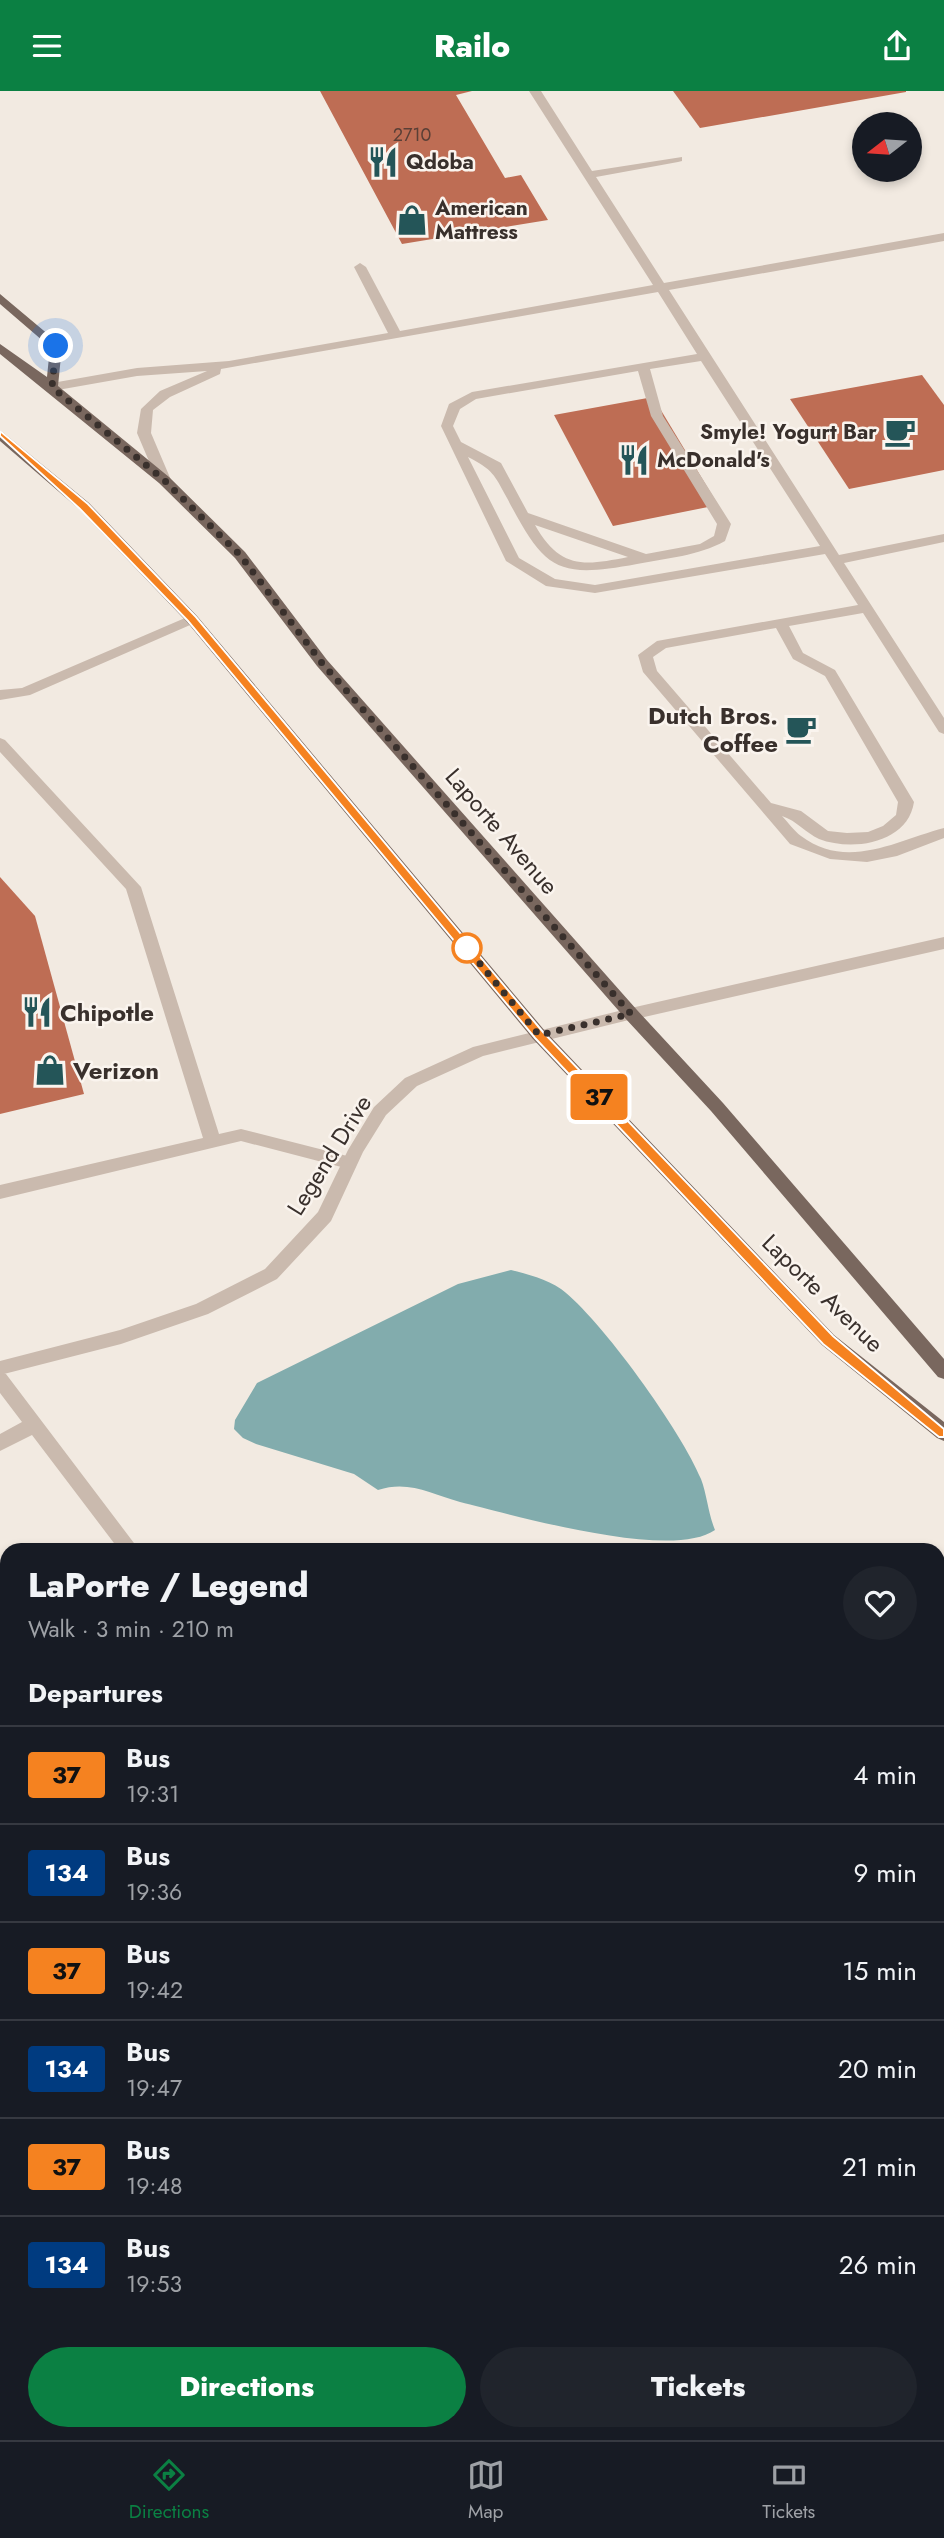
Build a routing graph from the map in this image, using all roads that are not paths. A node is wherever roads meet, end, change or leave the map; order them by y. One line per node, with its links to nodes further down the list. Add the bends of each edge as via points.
1 (535, 91): 3 (street)
2 (678, 159): 3 (street)
3 (590, 175): 6 (street)
4 (944, 237): 6 (street)
5 (360, 267): 8 (street)
6 (662, 286): 8 (street); 10 (street)
7 (0, 298): 13 (main road, via 56,346)
8 (395, 334): 11 (street)
9 (0, 348): 13 (main road, Laporte Avenue)
10 (706, 356): 12 (street); 19 (street)
11 (229, 365): 13 (street, via 136,372); 16 (street, via 164,394 148,409 144,433)
12 (642, 367): 15 (street, via 472,396 454,407 447,426); 20 (street, via 657,416 724,524 720,538 704,547)
13 (52, 387): 16 (main road, Laporte Avenue)
14 (0, 434): 22 (main road, Laporte Avenue, via 84,506)
15 (456, 444): 17 (street, via 496,466); 19 (street, via 513,561 551,583 595,589)
16 (164, 480): 30 (main road, Laporte Avenue, via 240,555 322,663)
17 (523, 516): 20 (street); 20 (street, via 537,544 554,561 597,567)
18 (944, 538): 19 (street)
19 (833, 555): 21 (street)
20 (645, 558)
21 (867, 608): 23 (street); 25 (street)
22 (192, 619): 24 (street, via 25,692); 31 (main road, Laporte Avenue)
23 (780, 623): 27 (street, via 662,644 645,655 650,672); 27 (street, via 797,656 830,673 906,802 904,816 892,828 853,839 827,836 798,816)
24 (0, 695)
25 (944, 729)
26 (0, 743): 32 (street, via 133,887)
27 (765, 806): 28 (street, via 795,840 834,855 875,856)
28 (944, 833)
29 (944, 943): 30 (street, Legend Drive)
30 (631, 1014): 31 (street, Legend Drive); 36 (main road, Laporte Avenue, via 717,1107)
31 (539, 1035): 33 (street, Legend Drive, via 479,1051 411,1082 380,1111); 39 (main road, Laporte Avenue, via 828,1340)
32 (213, 1142): 33 (street, via 242,1135); 34 (street)
33 (349, 1163): 35 (street, Legend Drive, via 325,1216 271,1274 202,1309 121,1337)
34 (0, 1192)
35 (0, 1368)
36 (944, 1372)
37 (0, 1380): 38 (street)
38 (35, 1424): 40 (street); 41 (street)
39 (944, 1433)
40 (0, 1443)
41 (125, 1543)

